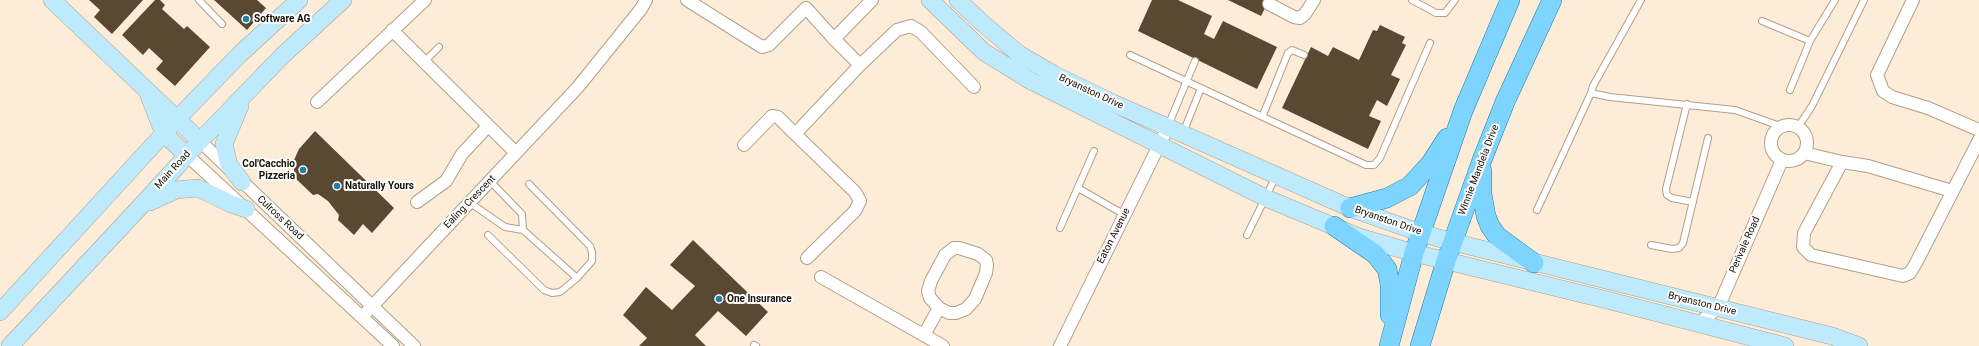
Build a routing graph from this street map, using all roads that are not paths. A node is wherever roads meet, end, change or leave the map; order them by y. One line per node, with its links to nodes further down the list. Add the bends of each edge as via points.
1 (52, 0): 37 (main road, Culross Road)
2 (199, 0): 23 (lane)
3 (299, 0): 45 (main road, via 240,54)
4 (343, 0): 39 (main road, Main Road)
5 (425, 0): 24 (street)
6 (646, 0): 59 (street, Ealing Crescent, via 578,86)
7 (687, 0): 20 (street, via 764,48)
8 (872, 0): 25 (street)
9 (930, 0): 57 (main road, Bryanston Drive, via 970,40 995,60)
10 (958, 0): 49 (main road, Bryanston Drive, via 1019,54 1055,75)
11 (1314, 0): 21 (street, via 1300,18)
12 (1412, 0): 13 (lane, via 1436,12 1445,13)
13 (1455, 0)
14 (1510, 0): 43 (main road)
15 (1552, 0): 62 (main road, Winnie Mandela Drive, via 1508,95)
16 (1640, 0): 40 (lane)
17 (1835, 0): 26 (lane)
18 (1864, 0): 48 (lane, via 1812,106)
19 (1913, 0): 50 (street, via 1877,75 1883,91 1892,97 1928,108)
20 (810, 4): 25 (street)
21 (1269, 4)
22 (1762, 21): 26 (lane)
23 (222, 24)
24 (392, 30): 32 (street); 41 (street)
25 (834, 39): 33 (street)
26 (1810, 41): 38 (lane)
27 (1430, 43): 44 (lane, via 1380,158 1374,165 1366,164)
28 (439, 48): 32 (lane)
29 (1130, 55): 34 (lane)
30 (1304, 55): 44 (lane, via 1292,50 1288,53)
31 (1195, 61): 34 (lane)
32 (424, 62): 46 (street)
33 (860, 65): 35 (street, via 897,30 911,26 921,32); 52 (street)
34 (1186, 81): 36 (lane); 49 (lane)
35 (974, 87)
36 (1200, 88): 44 (lane); 49 (lane)
37 (146, 90): 45 (main road, Culross Road); 51 (main road, Culross Road)
38 (1790, 90)
39 (246, 93): 55 (main road, Main Road); 67 (main road, via 224,144 229,165)
40 (1591, 93): 42 (lane); 78 (lane)
41 (317, 102)
42 (1687, 104): 47 (lane, via 1735,110); 74 (lane, via 1666,189 1667,195 1672,198)
43 (1464, 112): 76 (main road, via 1431,163 1410,186 1387,198); 83 (main road)
44 (1263, 115)
45 (177, 119): 51 (main road); 55 (main road, Culross Road)
46 (488, 126): 59 (street); 72 (street, via 462,154 446,181)
47 (1780, 126): 48 (street, via 1791,124); 63 (street, via 1772,135 1771,147)
48 (1798, 127): 60 (street, via 1806,135)
49 (1175, 130): 57 (street, Eaton Avenue); 65 (main road, Bryanston Drive)
50 (1979, 130)
51 (164, 134): 61 (main road, Culross Road); 97 (main road)
52 (795, 134): 56 (street, via 778,117 772,116); 89 (street, via 855,192 860,202 856,211)
53 (1708, 138): 74 (lane)
54 (1979, 140): 70 (street)
55 (200, 141): 61 (main road, Main Road); 67 (street, Culross Road)
56 (744, 145)
57 (1159, 146): 71 (main road, Bryanston Drive); 79 (street, Eaton Avenue)
58 (1094, 151): 69 (lane)
59 (516, 153): 66 (street, Ealing Crescent)
60 (1804, 153): 63 (street, via 1795,160); 64 (street)
61 (187, 155): 75 (main road, Main Road); 77 (street, Culross Road)
62 (1482, 160): 86 (main road, Winnie Mandela Drive); 91 (main road, via 1482,194 1490,226 1497,236)
63 (1782, 160): 96 (street, Perivale Road)
64 (1842, 162): 70 (street, via 1868,166); 70 (street, via 1804,233 1803,248 1811,255 1903,276 1910,273)
65 (1276, 176): 71 (lane); 76 (main road, Bryanston Drive)
66 (490, 181): 73 (street, Ealing Crescent); 82 (lane, via 522,214)
67 (242, 182): 94 (street, Culross Road)
68 (529, 184): 93 (lane, via 590,246 592,261)
69 (1078, 188): 79 (lane); 81 (lane)
70 (1952, 191)
71 (1266, 198): 80 (main road, Bryanston Drive); 85 (lane)
72 (417, 202)
73 (469, 202): 82 (lane, via 505,227); 94 (street, Ealing Crescent)
74 (1693, 202): 87 (lane, via 1683,242 1679,248)
75 (139, 208): 77 (main road, via 167,193 189,187 198,188); 101 (main road, Main Road)
76 (1350, 208): 83 (main road, Bryanston Drive)
77 (246, 209): 98 (street, Culross Road)
78 (1537, 210)
79 (1125, 214): 105 (street, Eaton Avenue)
80 (1334, 226): 88 (main road, Bryanston Drive, via 1359,237); 106 (main road, via 1375,254 1387,269 1391,309)
81 (1060, 228)
82 (523, 230): 93 (lane)
83 (1421, 233): 86 (main road, Bryanston Drive); 88 (main road)
84 (488, 235): 93 (lane, via 544,290 560,292)
85 (1247, 235)
86 (1453, 242): 90 (main road, Winnie Mandela Drive); 91 (main road, Bryanston Drive)
87 (1650, 245)
88 (1414, 253): 90 (main road, Bryanston Drive); 106 (main road)
89 (807, 258)
90 (1446, 261): 99 (main road, Bryanston Drive); 107 (main road, Winnie Mandela Drive)
91 (1534, 263): 96 (main road, Bryanston Drive)
92 (821, 277): 100 (street)
93 (577, 278)
94 (372, 306): 98 (street, Ealing Crescent); 103 (street, Culross Road)
95 (939, 308): 95 (street, via 930,298 928,291 945,255 954,248 959,248 978,254 986,260 986,273 971,305 956,313); 100 (street)
96 (1718, 308): 99 (street, Perivale Road); 109 (main road, Bryanston Drive, via 1832,336)
97 (0, 312)
98 (362, 317): 102 (street, Culross Road)
99 (1699, 323): 108 (main road, Bryanston Drive)
100 (924, 335): 104 (street)
101 (10, 346)
102 (393, 346)
103 (414, 346)
104 (943, 346)
105 (1060, 346)
106 (1389, 346)
107 (1420, 346)
108 (1785, 346)
109 (1860, 346)

